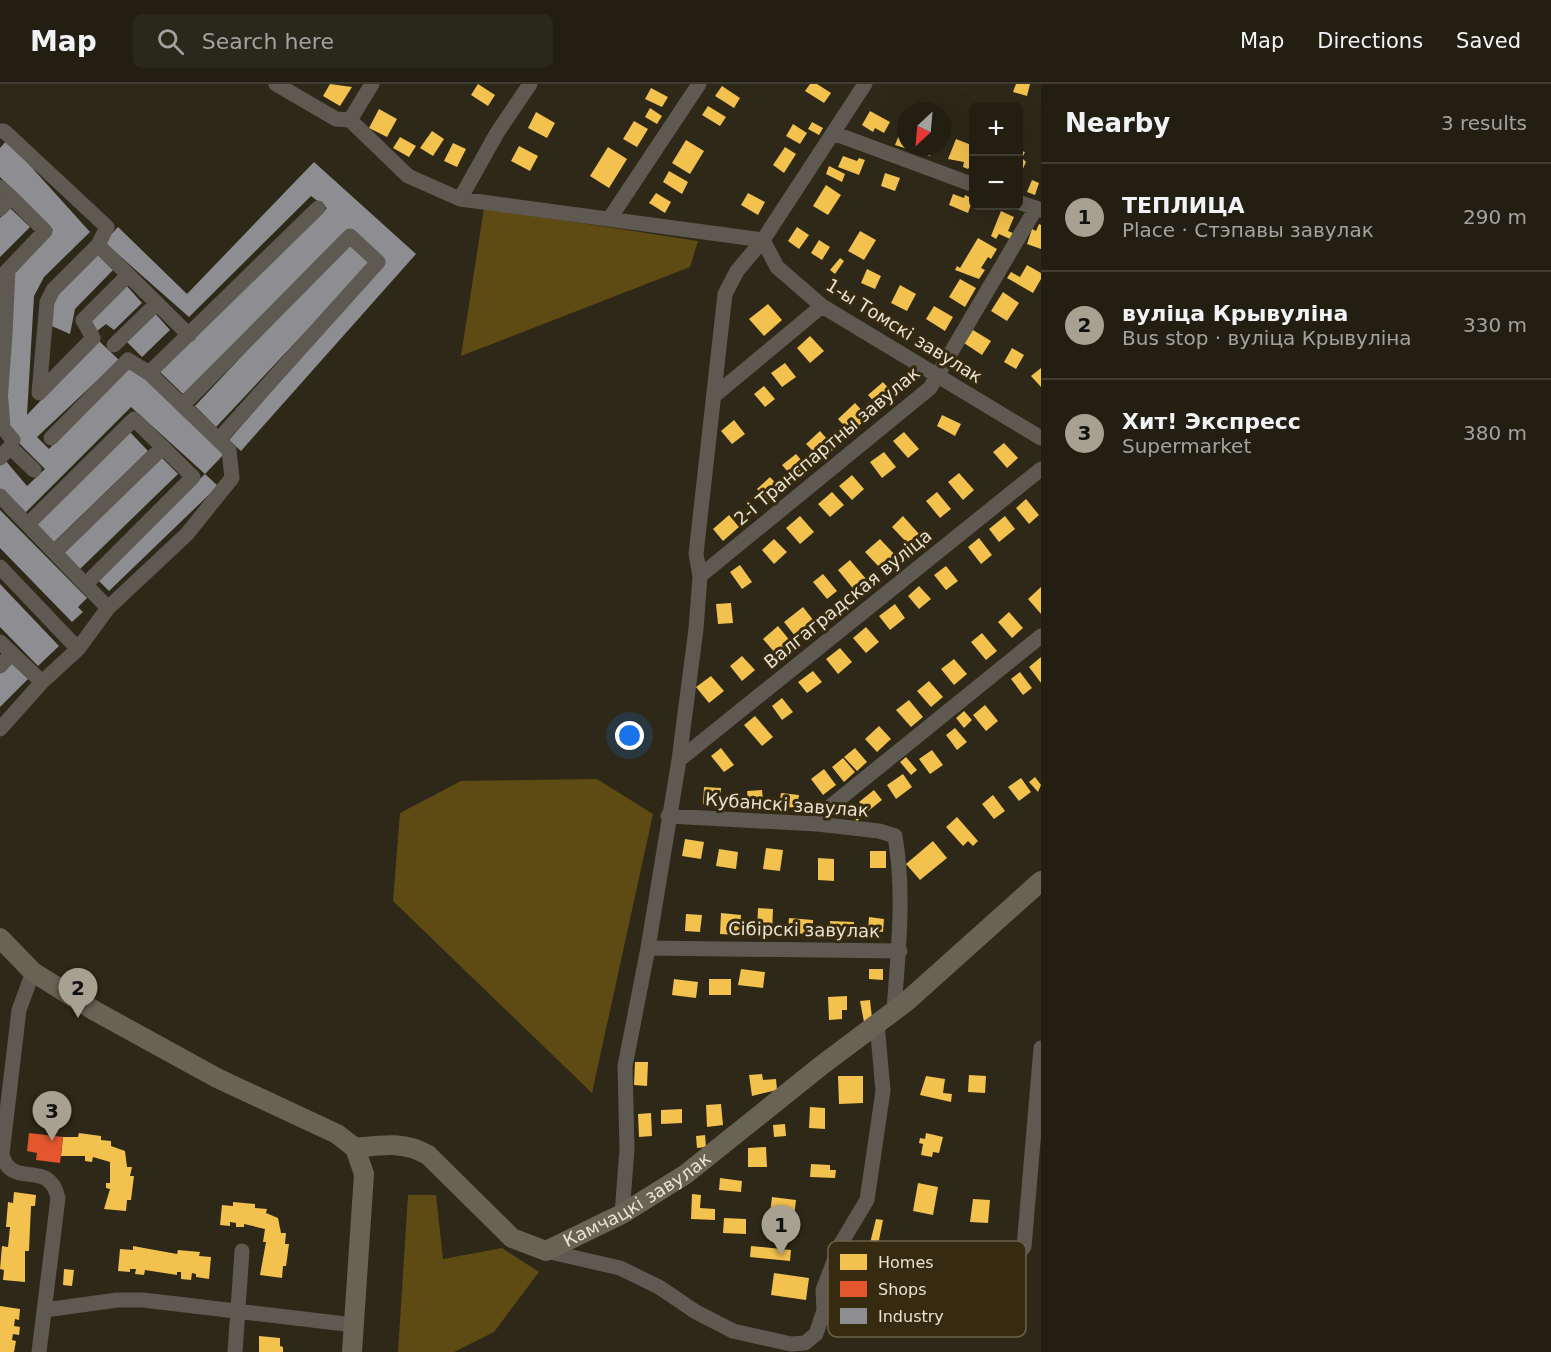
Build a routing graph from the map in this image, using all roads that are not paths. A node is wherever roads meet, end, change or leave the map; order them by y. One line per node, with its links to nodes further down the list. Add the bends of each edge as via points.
1 (276, 84): 6 (street, via 336,119)
2 (372, 84): 6 (street)
3 (530, 84): 11 (street)
4 (699, 84): 15 (street)
5 (865, 84): 8 (street)
6 (350, 120): 11 (street, via 408,176)
7 (0, 131): 17 (street, via 107,227)
8 (833, 133): 9 (street); 16 (street)
9 (969, 183)
10 (4, 198): 18 (street, via 45,231)
11 (460, 199): 15 (street)
12 (1023, 204): 14 (street)
13 (318, 208): 22 (street)
14 (1038, 209): 28 (street, 2-і Транспартны завулак)
15 (610, 218): 16 (street)
16 (763, 240): 21 (street, 1-ы Томскі завулак, via 777,267); 29 (street, via 737,271 725,294)
17 (98, 245): 19 (street); 24 (street, via 52,290 47,302 39,393)
18 (4, 274): 23 (street)
19 (128, 275): 20 (street); 24 (street, via 83,320)
20 (157, 303): 22 (street); 25 (street)
21 (822, 306): 28 (street, 1-ы Томскі завулак); 29 (street)
22 (189, 334): 27 (street)
23 (2, 337): 30 (street)
24 (93, 338): 25 (street, via 100,337)
25 (114, 345): 26 (street)
26 (128, 360): 27 (street); 32 (street)
27 (149, 373): 31 (street)
28 (939, 376): 33 (street, 1-ы Томскі завулак); 43 (street, 2-і Транспартны завулак, via 930,388)
29 (714, 396): 43 (street, via 696,554)
30 (0, 401): 36 (street, via 3,428 13,440)
31 (183, 405): 34 (street); 34 (street, via 350,236 378,262)
32 (51, 438)
33 (1041, 438)
34 (219, 439): 45 (street, via 229,450 232,478 187,534)
35 (163, 447): 40 (street, via 134,419); 41 (street); 44 (street, via 193,477)
36 (5, 453): 38 (street)
37 (1041, 469): 53 (street, Валгаградская вуліца)
38 (34, 470)
39 (0, 496): 40 (street)
40 (28, 524): 41 (street)
41 (55, 552): 44 (street)
42 (0, 567): 48 (street)
43 (700, 576): 53 (street)
44 (86, 584): 45 (street)
45 (108, 608): 48 (street)
46 (1041, 636): 55 (street, via 827,808)
47 (0, 642): 49 (street)
48 (78, 649): 51 (street)
49 (12, 653): 50 (street); 51 (street)
50 (0, 666)
51 (42, 682): 52 (street)
52 (0, 729)
53 (679, 760): 54 (street)
54 (668, 816): 55 (street, Кубанскі завулак); 58 (street)
55 (817, 824): 59 (street, Кубанскі завулак, via 896,836 900,861)
56 (1041, 881): 61 (main road, Камчацкі завулак)
57 (0, 938): 60 (main road)
58 (648, 948): 59 (street, Сібірскі завулак); 66 (street, via 625,1066 627,1149)
59 (900, 951): 61 (street, Сібірскі завулак)
60 (33, 972): 64 (street, via 19,1010); 65 (main road, via 155,1046 337,1134)
61 (900, 1006): 62 (main road, Камчацкі завулак)
62 (878, 1023): 66 (main road, Камчацкі завулак, via 686,1174); 67 (street, via 883,1091 867,1200)
63 (1041, 1048): 68 (street)
64 (2, 1142): 74 (street, via 4,1165 12,1172 46,1176 57,1192)
65 (355, 1148): 70 (main road, Камчацкі завулак, via 397,1144 415,1147 428,1155 512,1238); 76 (main road, via 364,1174)
66 (622, 1214): 70 (main road, Камчацкі завулак)
67 (842, 1241)
68 (1025, 1241)
69 (242, 1251): 73 (street)
70 (546, 1251): 75 (street, via 620,1268 733,1331 792,1344 805,1343 816,1334)
71 (828, 1277): 75 (street, via 823,1290)
72 (828, 1308): 75 (street)
73 (239, 1309): 74 (street, via 117,1300); 76 (street); 78 (street)
74 (45, 1310): 77 (street)
75 (824, 1310)
76 (354, 1325): 79 (main road)
77 (39, 1352)
78 (235, 1352)
79 (352, 1352)

